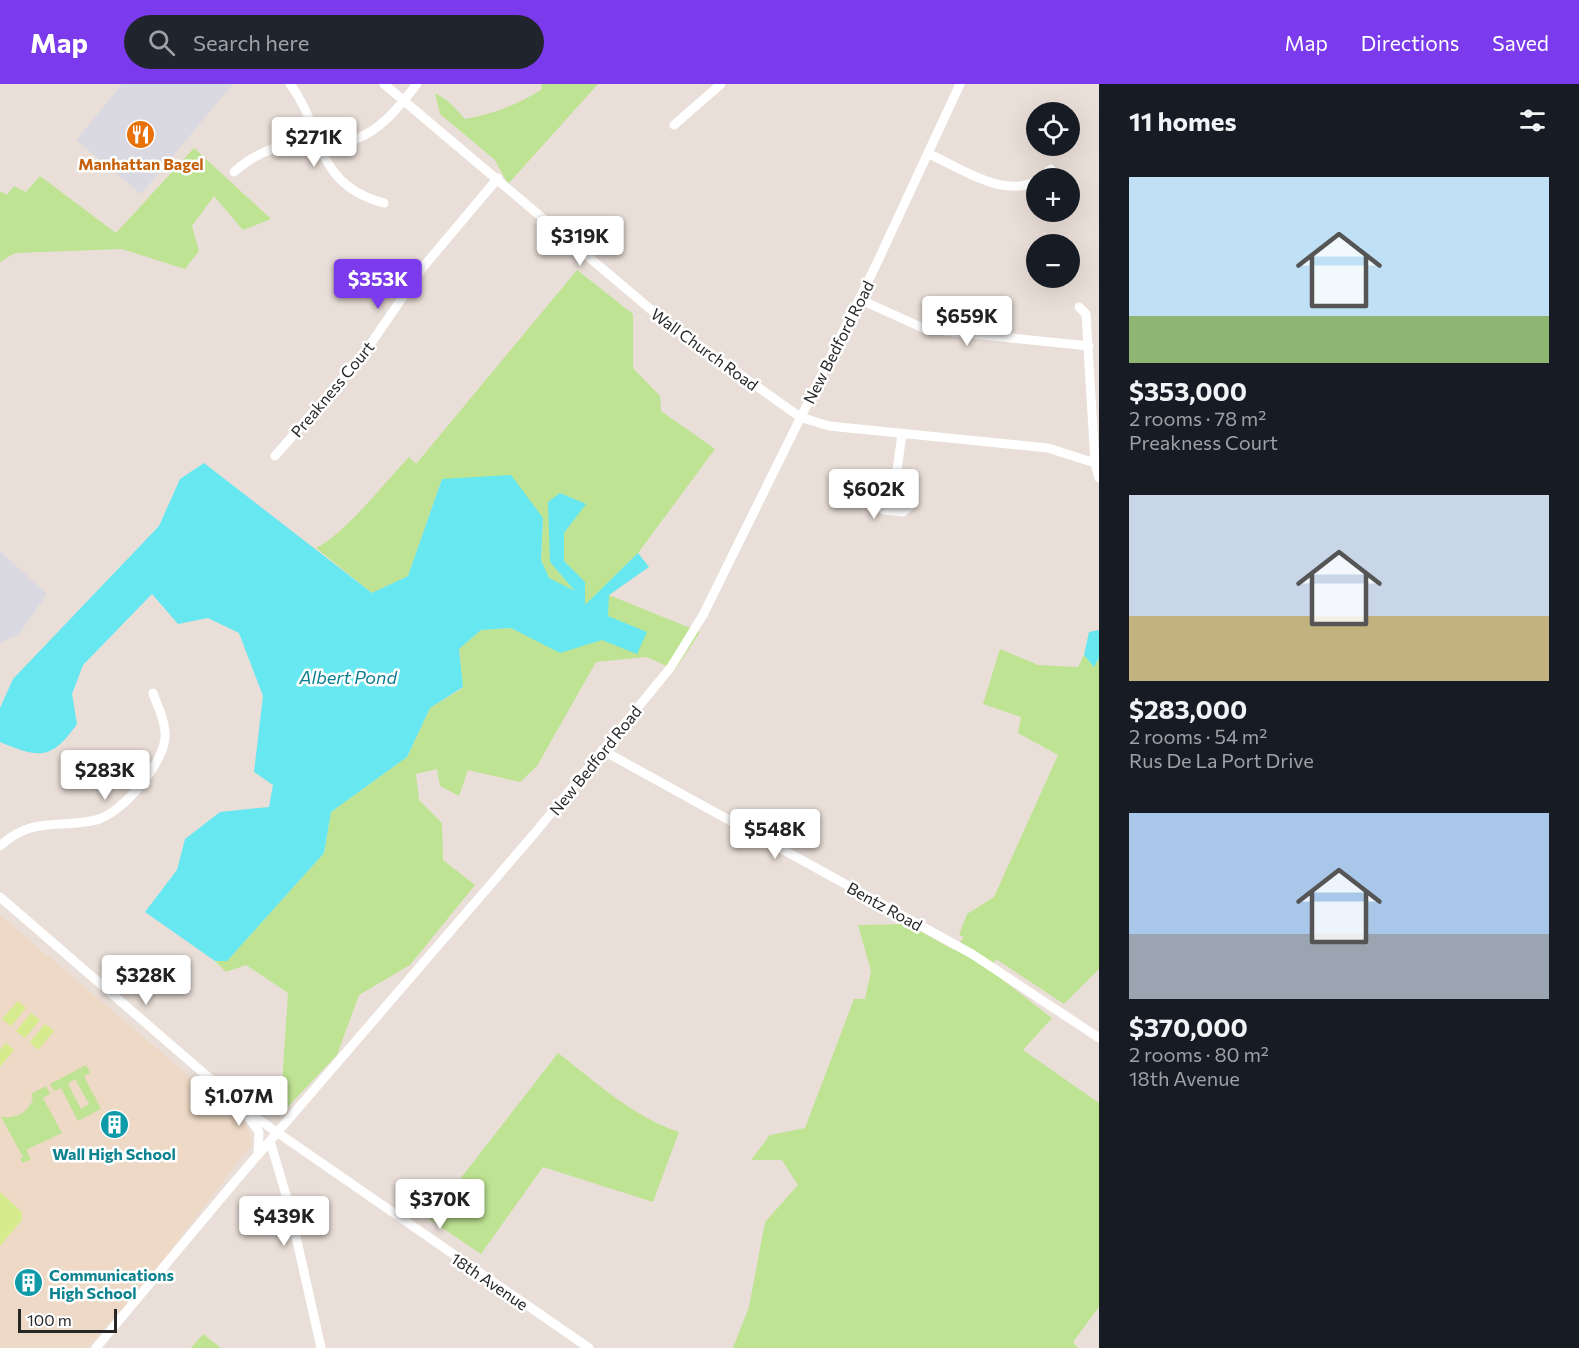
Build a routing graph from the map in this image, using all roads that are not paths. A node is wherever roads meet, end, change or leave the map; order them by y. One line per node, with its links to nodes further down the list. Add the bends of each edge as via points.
1 (290, 84): 8 (street, via 307,114)
2 (384, 84): 6 (street, Wall Church Road)
3 (417, 84): 6 (street)
4 (721, 84): 7 (street)
5 (960, 84): 9 (street, New Bedford Road)
6 (404, 101): 8 (street, via 366,134 344,142); 11 (street, Wall Church Road)
7 (674, 126)
8 (316, 143): 10 (street, via 272,148); 13 (street, via 338,177 364,196)
9 (929, 154): 12 (street, via 999,185); 14 (street, New Bedford Road)
10 (234, 172)
11 (498, 178): 17 (street, Wall Church Road, via 662,319); 19 (street, Preakness Court, via 424,266 363,355)
12 (1026, 184)
13 (384, 203)
14 (859, 299): 16 (street, via 925,329); 17 (street, New Bedford Road)
15 (1079, 307): 16 (street, via 1086,314)
16 (1089, 346): 20 (street)
17 (800, 417): 18 (street, Wall Church Road, via 820,425); 24 (street, New Bedford Road, via 691,637)
18 (902, 434): 20 (street, Wall Church Road, via 1048,448); 22 (street)
19 (275, 456)
20 (1095, 463): 21 (street)
21 (1099, 478)
22 (895, 485)
23 (153, 693): 25 (street, via 165,725 163,748 158,761 120,806 94,821 26,828)
24 (602, 750): 27 (street, Bentz Road, via 972,954); 29 (street, New Bedford Road)
25 (0, 846)
26 (0, 897): 28 (street, 18th Avenue)
27 (1099, 1037)
28 (229, 1097): 29 (street, 18th Avenue); 30 (street, via 256,1125 260,1138)
29 (274, 1138): 30 (street, New Bedford Road); 32 (street); 33 (street, 18th Avenue)
30 (258, 1155): 31 (street, New Bedford Road)
31 (96, 1348)
32 (321, 1348)
33 (589, 1348)

